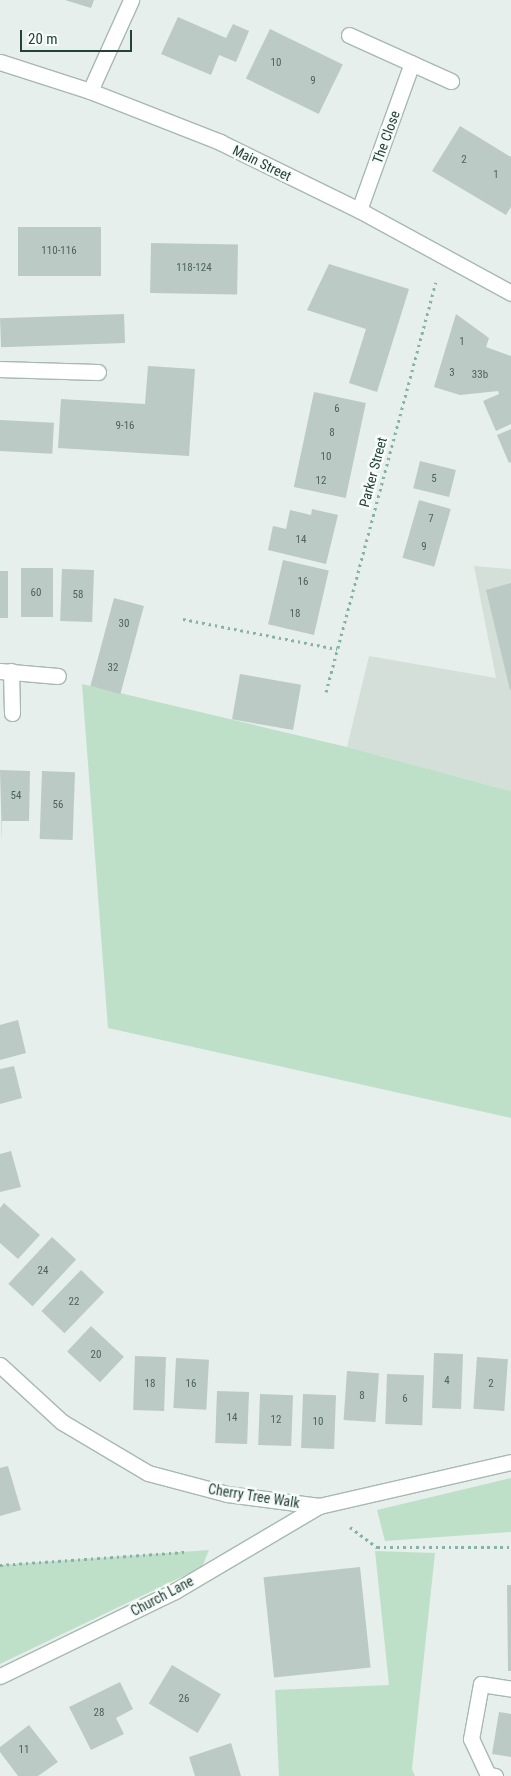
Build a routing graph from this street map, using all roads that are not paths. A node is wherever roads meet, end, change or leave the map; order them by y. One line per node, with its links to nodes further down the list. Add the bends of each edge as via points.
1 (131, 0): 6 (street)
2 (349, 35): 4 (street)
3 (0, 62): 6 (street, Main Street)
4 (412, 63): 5 (street); 7 (street, The Close)
5 (451, 81)
6 (90, 91): 7 (street, Main Street, via 220,142)
7 (359, 210): 8 (street, Main Street)
8 (511, 293)
9 (0, 369): 10 (street)
10 (98, 372)
11 (6, 671): 12 (street); 13 (street)
12 (58, 676)
13 (12, 713)
14 (0, 1365): 16 (street, Cherry Tree Walk, via 62,1422 148,1473 227,1494)
15 (511, 1462): 16 (street, Cherry Tree Walk)
16 (319, 1506): 17 (street, Church Lane, via 175,1591)
17 (0, 1676)
18 (511, 1689): 19 (street, via 481,1684 471,1738 488,1775)
19 (495, 1776)

